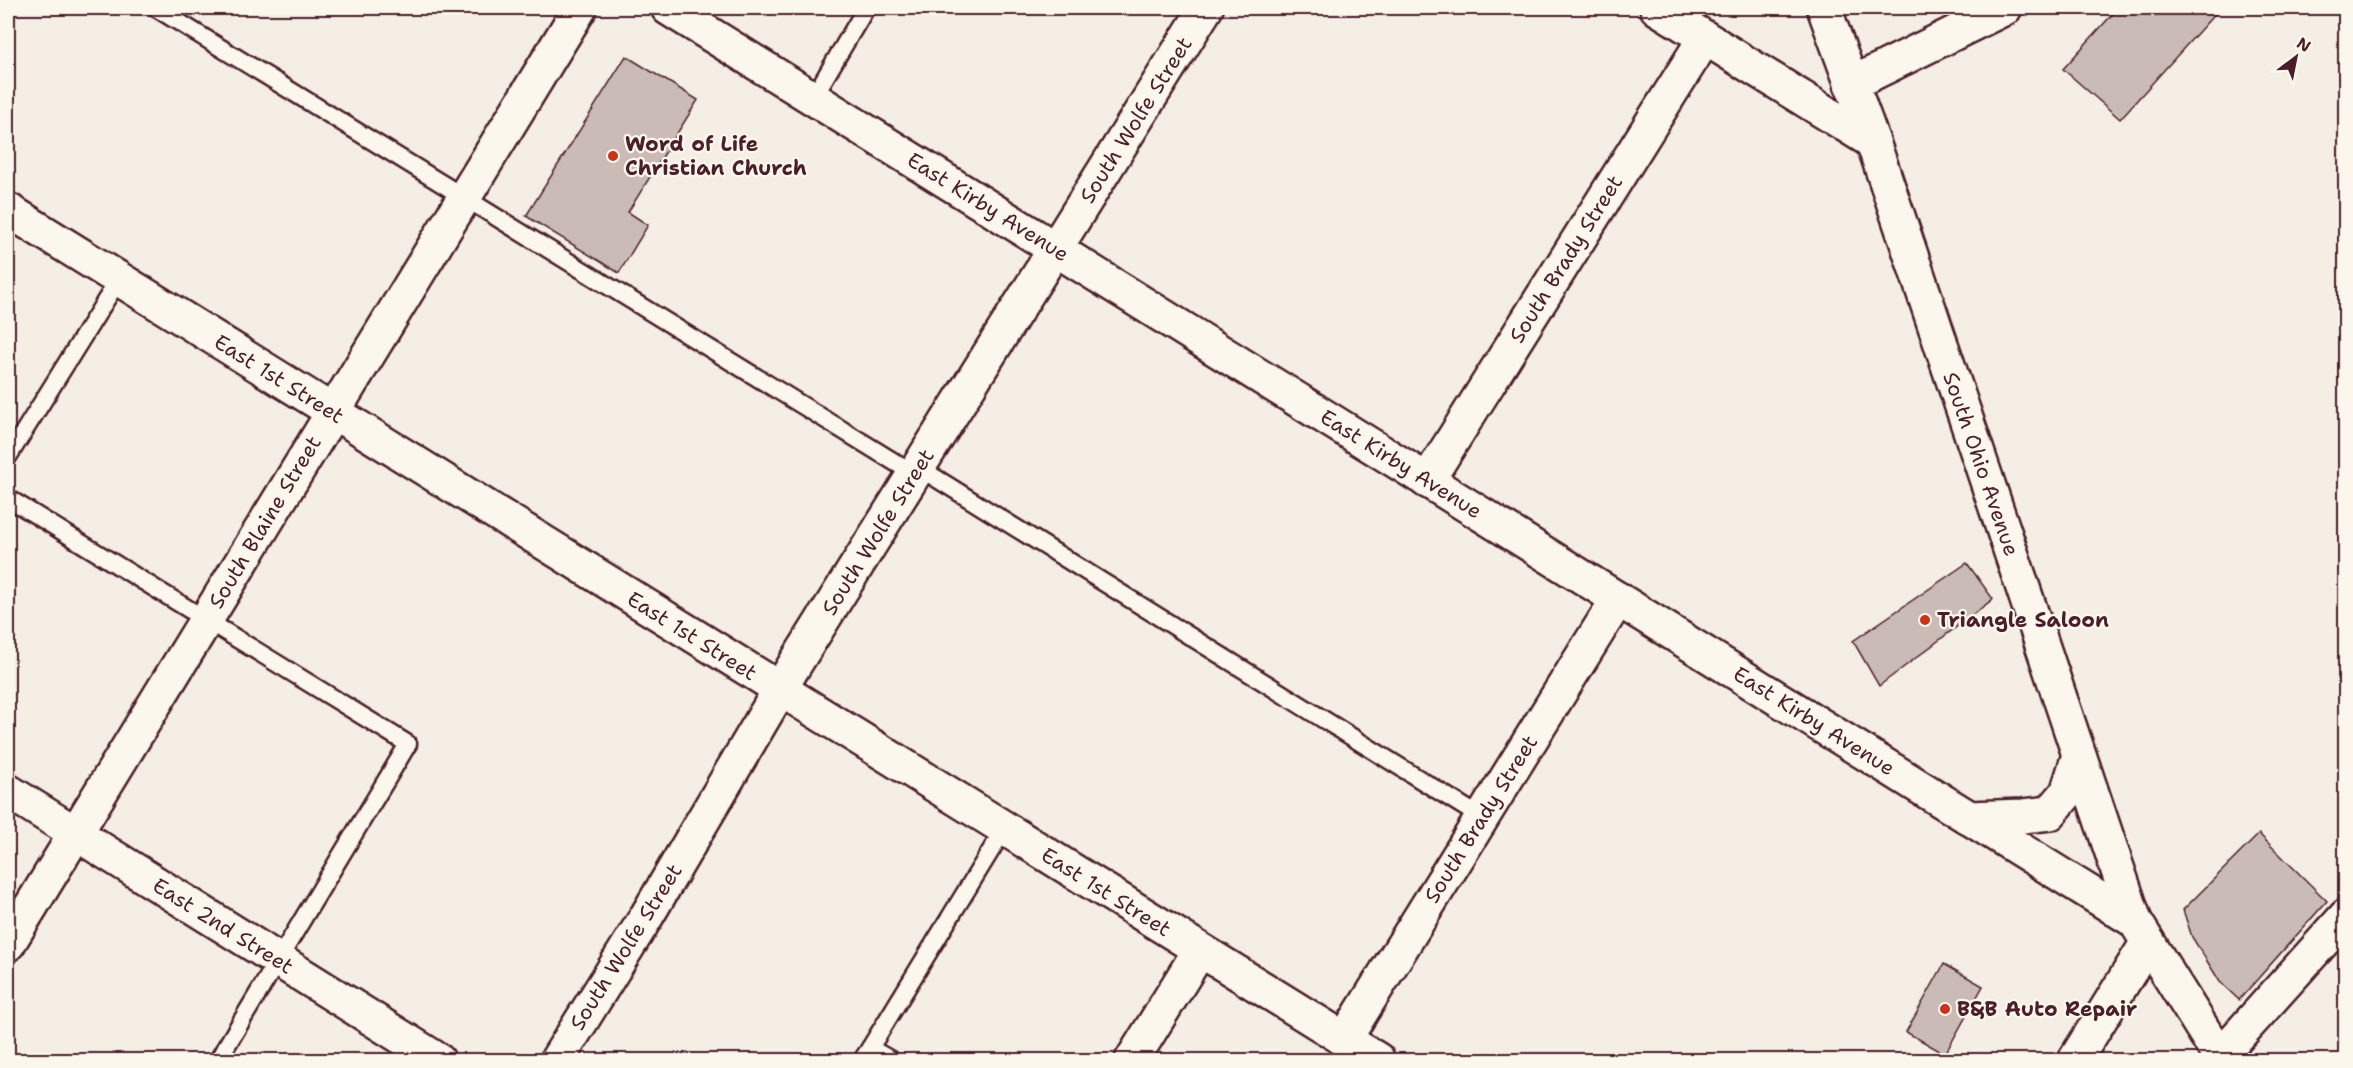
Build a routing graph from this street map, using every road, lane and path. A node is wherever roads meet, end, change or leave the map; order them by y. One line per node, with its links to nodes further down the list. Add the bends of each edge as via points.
1 (156, 8): 13 (lane)
2 (580, 8): 13 (street, South Blaine Street)
3 (668, 8): 11 (street, East Kirby Avenue)
4 (866, 8): 11 (lane)
5 (1206, 8): 15 (street, South Wolfe Street)
6 (1657, 8): 9 (street)
7 (1824, 8): 10 (street, South Ohio Avenue)
8 (2005, 8): 10 (street)
9 (1705, 38): 12 (street); 20 (street, South Brady Street)
10 (1851, 84): 12 (street, South Ohio Avenue)
11 (813, 98): 15 (street, East Kirby Avenue)
12 (1873, 142): 25 (street, South Ohio Avenue)
13 (464, 198): 17 (street, South Blaine Street); 19 (lane)
14 (8, 210): 16 (street, East 1st Street)
15 (1054, 248): 19 (street, South Wolfe Street); 20 (street, East Kirby Avenue)
16 (118, 279): 17 (street, East 1st Street); 18 (lane)
17 (332, 412): 23 (street, South Blaine Street); 24 (street, East 1st Street)
18 (8, 457)
19 (916, 471): 24 (street, South Wolfe Street); 27 (lane)
20 (1427, 481): 22 (street, East Kirby Avenue)
21 (8, 498): 23 (lane)
22 (1618, 599): 27 (street, South Brady Street); 28 (street, East Kirby Avenue)
23 (206, 619): 30 (street, South Blaine Street); 35 (lane, via 408,744)
24 (781, 691): 29 (street, East 1st Street); 41 (street, South Wolfe Street)
25 (2079, 755): 28 (street, via 2067,793 2050,813); 32 (street, South Ohio Avenue)
26 (8, 791): 30 (street, East 2nd Street)
27 (1482, 818): 36 (street, South Brady Street)
28 (1969, 818): 32 (street, East Kirby Avenue)
29 (1004, 829): 34 (street, East 1st Street); 37 (lane)
30 (76, 834): 33 (street, South Blaine Street); 35 (street, East 2nd Street)
31 (2346, 916): 38 (street)
32 (2141, 931): 38 (street); 45 (street)
33 (8, 945)
34 (1200, 951): 36 (street, East 1st Street); 43 (street)
35 (279, 961): 39 (lane); 40 (street, East 2nd Street)
36 (1344, 1040): 44 (street, East 1st Street)
37 (866, 1054): 42 (lane)
38 (2221, 1058)
39 (218, 1060)
40 (438, 1060)
41 (557, 1060)
42 (891, 1060)
43 (1132, 1060)
44 (1378, 1060)
45 (2074, 1060)

